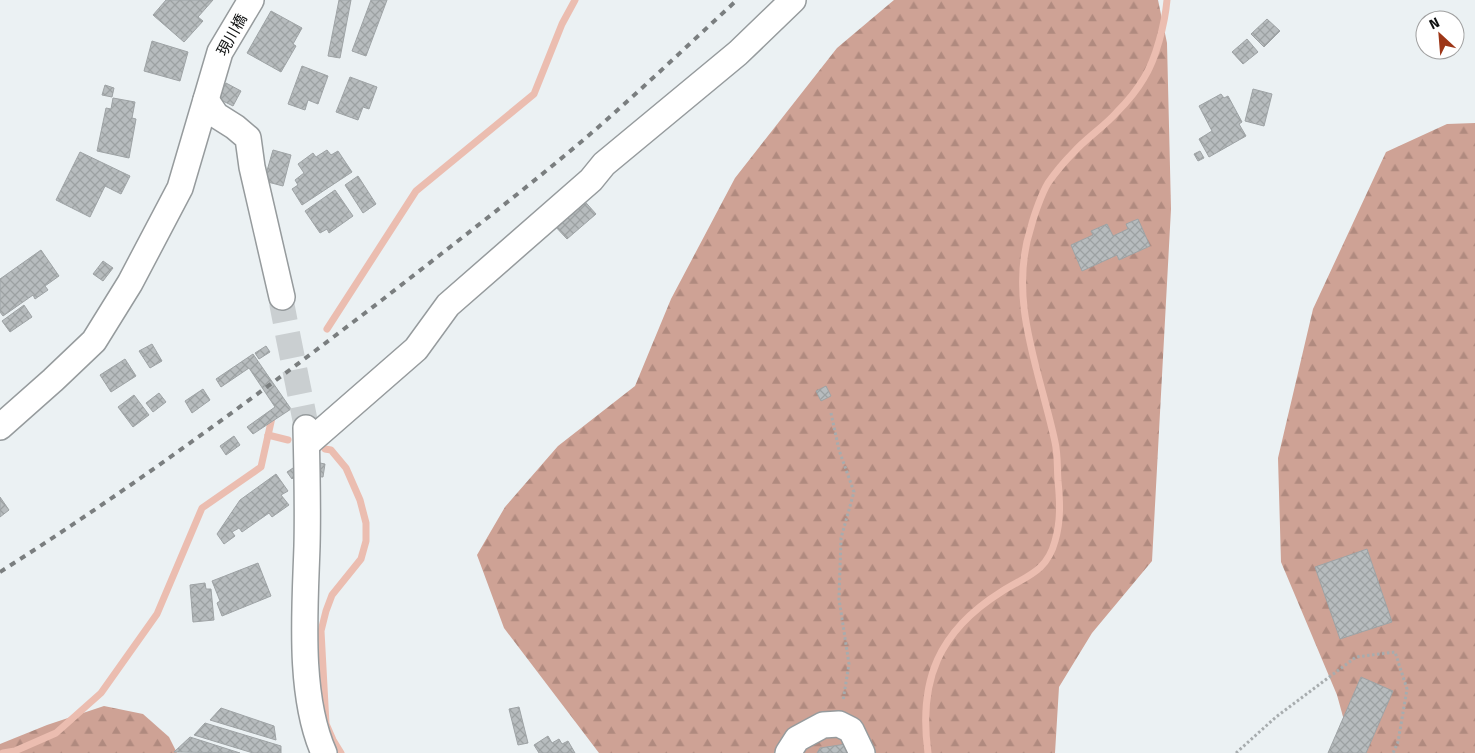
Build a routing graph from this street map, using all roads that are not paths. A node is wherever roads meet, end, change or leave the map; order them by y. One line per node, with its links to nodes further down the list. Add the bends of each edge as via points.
1 (251, 0): 3 (street, 現川橋, via 220,52)
2 (793, 0): 6 (street, via 738,53 604,164 591,180 448,305 416,349 306,435 306,667 318,740)
3 (206, 100): 4 (street, via 216,115 248,138); 5 (street, 現川橋, via 180,188 130,283 94,341)
4 (282, 297)
5 (0, 427)
6 (324, 753)
7 (788, 753): 8 (street, via 797,739 823,726 839,724 851,730)
8 (862, 753)

